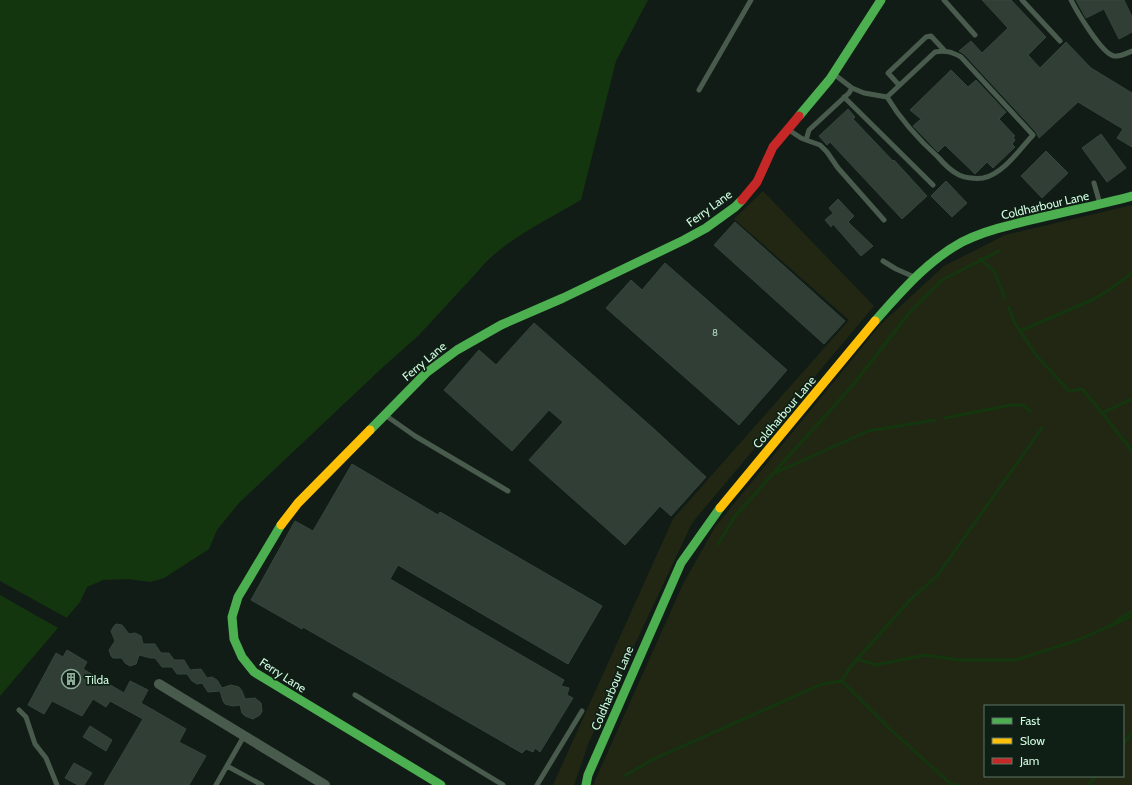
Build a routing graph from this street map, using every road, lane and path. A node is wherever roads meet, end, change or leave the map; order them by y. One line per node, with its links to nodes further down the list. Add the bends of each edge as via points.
1 (751, 0): 13 (lane)
2 (881, 0): 10 (street, Ferry Lane)
3 (944, 0): 6 (lane)
4 (1022, 0): 7 (lane)
5 (1071, 0): 9 (lane, via 1109,54 1118,56)
6 (975, 35)
7 (1060, 41)
8 (944, 50): 11 (lane, via 935,52); 11 (lane, via 932,36 926,37 888,73); 15 (lane, via 961,57 1033,134 1009,162 983,178 960,176 918,138)
9 (1132, 50)
10 (834, 74): 12 (lane); 16 (street, Ferry Lane)
11 (899, 85): 15 (lane)
12 (852, 88): 14 (lane); 15 (lane)
13 (699, 90)
14 (844, 97): 17 (lane, via 809,130); 19 (lane)
15 (887, 97)
16 (788, 129): 17 (lane); 25 (street, Ferry Lane, via 773,147 761,174 747,195 706,228 466,344 437,363)
17 (806, 140): 22 (lane, via 820,145 827,152)
18 (1094, 183): 21 (lane)
19 (932, 185)
20 (1132, 196): 21 (street, Coldharbour Lane)
21 (1100, 205): 24 (street, Coldharbour Lane, via 1042,216 984,232 941,256)
22 (884, 220)
23 (883, 261): 24 (lane)
24 (915, 277): 40 (street, Coldharbour Lane, via 871,326 720,508 681,563 588,775)
25 (385, 415): 26 (lane, via 414,436); 37 (street, Ferry Lane, via 282,521 238,597 232,617 234,639 242,657 254,672)
26 (508, 491)
27 (158, 684): 31 (street)
28 (356, 695): 38 (lane)
29 (18, 710): 33 (lane, via 26,718 35,744 46,758)
30 (582, 711): 39 (lane)
31 (244, 736): 32 (lane); 36 (street)
32 (227, 766): 34 (lane); 35 (lane)
33 (57, 785)
34 (216, 785)
35 (262, 785)
36 (325, 785)
37 (441, 785)
38 (503, 785)
39 (537, 785)
40 (586, 785)

